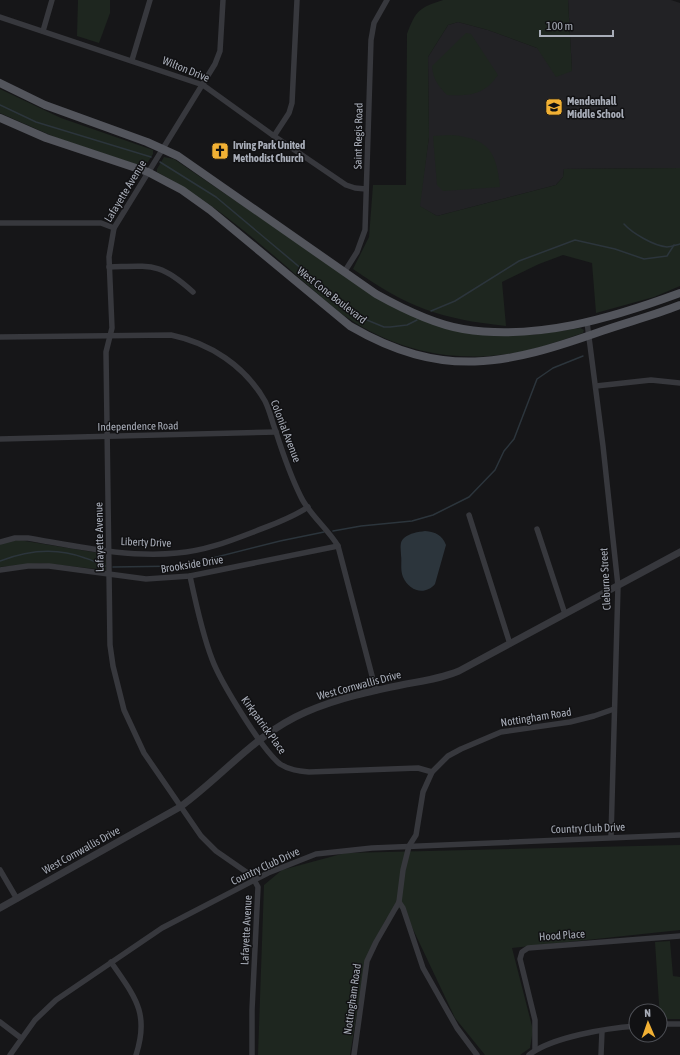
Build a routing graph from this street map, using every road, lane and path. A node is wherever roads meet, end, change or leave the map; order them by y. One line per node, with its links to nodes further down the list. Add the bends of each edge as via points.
1 (52, 0): 7 (street)
2 (150, 0): 8 (street)
3 (223, 0): 10 (street, Lafayette Avenue, via 220,51)
4 (297, 0): 12 (street, via 292,103)
5 (387, 0): 15 (street, Saint Regis Road, via 374,23 371,40)
6 (0, 17): 7 (street, Wilton Drive)
7 (43, 31): 8 (street, Wilton Drive)
8 (132, 60): 10 (street, Wilton Drive)
9 (0, 83): 13 (main road, via 45,105)
10 (203, 85): 12 (street, Wilton Drive); 13 (street, Lafayette Avenue)
11 (0, 118): 14 (main road, West Cone Boulevard, via 46,138)
12 (274, 136): 15 (street, Wilton Drive, via 346,185)
13 (163, 148): 14 (street, Lafayette Avenue); 19 (main road, via 211,178)
14 (148, 172): 17 (street, Lafayette Avenue); 25 (main road, West Cone Boulevard, via 182,190 210,210 350,326 393,348 443,360 490,361 524,356)
15 (366, 189): 19 (street, Saint Regis Road, via 365,230 357,252)
16 (0, 223): 17 (street, via 101,223)
17 (114, 228): 18 (street, Lafayette Avenue)
18 (109, 267): 20 (street, via 152,266 174,276); 24 (street, Lafayette Avenue, via 112,328)
19 (344, 271): 23 (main road, via 412,313 463,329 530,331)
20 (193, 292)
21 (680, 293): 23 (main road)
22 (680, 305): 25 (main road, West Cone Boulevard)
23 (587, 322): 25 (street, Cleburne Street)
24 (108, 336): 26 (street, Colonial Avenue); 29 (street, Colonial Avenue, via 171,335 184,338 221,355 254,385 265,402); 30 (street, Lafayette Avenue)
25 (589, 336): 28 (street, Cleburne Street)
26 (0, 338)
27 (680, 383): 28 (street, via 651,380)
28 (596, 386): 42 (street, Cleburne Street)
29 (276, 432): 30 (street, Independence Road); 32 (street, Colonial Avenue, via 302,499)
30 (108, 436): 31 (street, Independence Road); 37 (street, Lafayette Avenue)
31 (0, 439)
32 (308, 507): 36 (street, Colonial Avenue); 37 (street, Liberty Drive, via 296,515 218,545 198,550 160,554)
33 (469, 515): 44 (street)
34 (537, 529): 43 (street)
35 (0, 542): 37 (street, Liberty Drive, via 28,538)
36 (338, 546): 41 (street, Brookside Drive); 45 (street, Colonial Avenue)
37 (110, 551): 40 (street, Lafayette Avenue)
38 (680, 552): 42 (street, West Cornwallis Drive)
39 (0, 570): 40 (street, Brookside Drive, via 49,566)
40 (110, 574): 41 (street, Brookside Drive, via 146,579); 49 (street, Lafayette Avenue, via 110,645 124,710 144,753)
41 (190, 576): 47 (street, Kirkpatrick Place, via 212,659 233,700)
42 (618, 586): 43 (street, West Cornwallis Drive); 46 (street, Cleburne Street)
43 (565, 614): 44 (street, West Cornwallis Drive)
44 (510, 644): 45 (street, West Cornwallis Drive, via 451,674)
45 (376, 691): 47 (street, West Cornwallis Drive, via 332,702 305,713)
46 (614, 709): 48 (street, Nottingham Road, via 570,722 501,732 461,748 448,756); 51 (street, Cleburne Street)
47 (260, 739): 48 (street, Kirkpatrick Place, via 280,763 298,771 418,768); 49 (street, West Cornwallis Drive)
48 (432, 772): 52 (street, Nottingham Road, via 423,792 416,835)
49 (180, 807): 54 (street, Lafayette Avenue, via 201,836 216,851); 55 (street, West Cornwallis Drive)
50 (680, 835): 51 (street, Country Club Drive)
51 (611, 837): 52 (street, Country Club Drive)
52 (409, 846): 54 (street, Country Club Drive, via 316,854); 56 (street, Nottingham Road)
53 (0, 870): 55 (street)
54 (255, 880): 59 (street, Country Club Drive, via 162,928); 69 (street, Lafayette Avenue, via 258,896)
55 (17, 899): 57 (street, West Cornwallis Drive)
56 (399, 902): 70 (street, Nottingham Road, via 367,961); 71 (street, via 423,968 457,1028)
57 (0, 908)
58 (680, 936): 66 (street, Hood Place, via 528,948 522,952 520,959 535,1020)
59 (111, 962): 65 (street, Country Club Drive, via 56,1000); 68 (street, via 139,1007 142,1032)
60 (0, 1022): 65 (street)
61 (668, 1024): 62 (street)
62 (680, 1024)
63 (628, 1027): 64 (street)
64 (602, 1031): 66 (street, via 561,1040); 73 (street)
65 (21, 1038): 67 (street, Country Club Drive)
66 (536, 1050): 72 (street)
67 (10, 1055)
68 (136, 1055)
69 (252, 1055)
70 (354, 1055)
71 (477, 1055)
72 (530, 1055)
73 (601, 1055)

